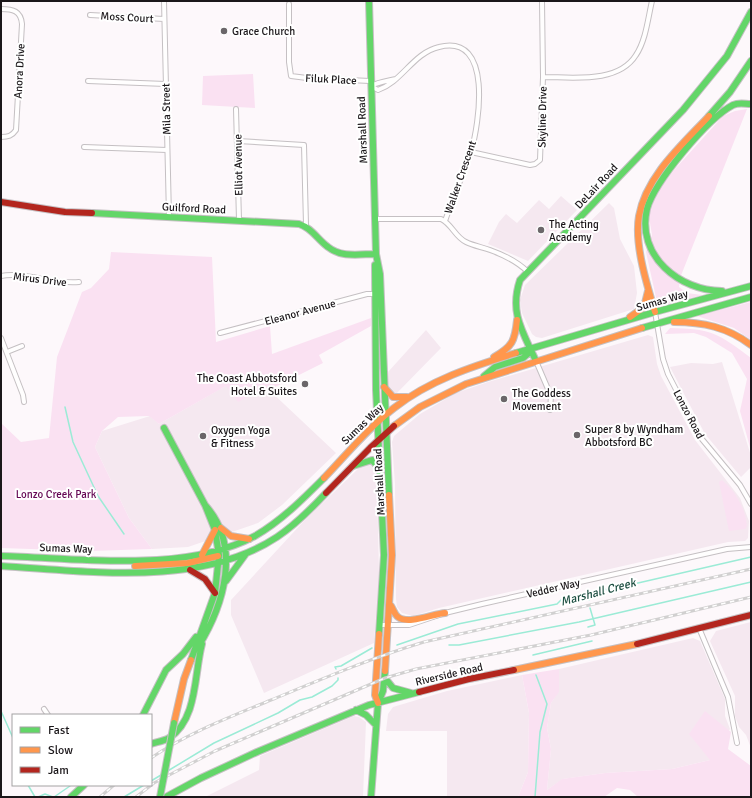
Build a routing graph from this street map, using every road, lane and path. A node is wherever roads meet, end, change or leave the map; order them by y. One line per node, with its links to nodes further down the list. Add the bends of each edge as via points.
1 (164, 1): 9 (street, Mila Street)
2 (369, 1): 15 (main road, Marshall Road)
3 (542, 1): 11 (street, Skyline Drive)
4 (652, 1): 11 (street, via 636,55 626,65 600,76)
5 (289, 4): 15 (street, Filuk Place, via 291,76)
6 (1, 9): 18 (street, Anora Drive, via 18,13 22,24 16,130 13,135)
7 (751, 12): 30 (main road, DeLair Road, via 727,56 683,110)
8 (90, 15): 9 (street, Moss Court)
9 (164, 19): 14 (street, Mila Street)
10 (751, 61): 33 (main road, via 727,96 656,176 645,195 639,216 639,231)
11 (543, 77): 22 (street, Skyline Drive, via 540,160 530,165)
12 (396, 79): 15 (street); 15 (street, Walker Crescent, via 387,87 378,90); 22 (street, Walker Crescent, via 412,62 433,48 451,46 467,52 477,66 479,79)
13 (88, 81): 14 (street)
14 (166, 84): 21 (street, Mila Street)
15 (370, 84): 25 (main road, Marshall Road)
16 (751, 104): 35 (main road, via 734,104 726,108 700,135 658,183 646,209 645,224 649,243 656,257 676,279 701,290)
17 (236, 109): 19 (street, Elliot Avenue)
18 (1, 137)
19 (238, 141): 26 (street, Elliot Avenue); 28 (street, via 304,145)
20 (84, 147): 21 (street)
21 (167, 150): 24 (street, Mila Street)
22 (471, 152): 27 (street, Walker Crescent)
23 (1, 202): 24 (main road, Guilford Road, via 65,212)
24 (169, 217): 26 (main road, Guilford Road)
25 (375, 219): 27 (street, via 437,218); 29 (main road, Marshall Road)
26 (239, 220): 28 (main road, Guilford Road)
27 (445, 221): 30 (street, via 466,242 514,260)
28 (306, 225): 29 (main road, via 333,251)
29 (376, 257): 36 (main road, Marshall Road)
30 (528, 272): 39 (main road, DeLair Road, via 520,280 516,290)
31 (1, 276): 32 (street, Mirus Drive)
32 (79, 282)
33 (649, 286): 38 (main road); 40 (main road, via 644,306)
34 (751, 286): 35 (main road, Sumas Way)
35 (739, 289): 38 (main road, Sumas Way)
36 (377, 294): 42 (street, Eleanor Avenue, via 367,294); 51 (main road, Marshall Road); 56 (main road, Marshall Road)
37 (751, 297): 41 (main road, Sumas Way)
38 (655, 312): 40 (main road, Sumas Way); 41 (street, Lonzo Road)
39 (517, 320): 46 (main road, DeLair Road); 49 (main road, via 516,336 511,346)
40 (620, 323): 46 (main road, Sumas Way)
41 (660, 323): 45 (main road, via 706,323 718,326 732,331); 48 (main road, Sumas Way); 62 (street, Lonzo Road, via 663,359 682,402 701,438 740,485)
42 (220, 333)
43 (1, 338): 47 (street)
44 (22, 346): 47 (street)
45 (751, 346)
46 (531, 350): 48 (main road, DeLair Road); 49 (main road, Sumas Way); 50 (main road, via 523,358 495,367)
47 (7, 352): 53 (street)
48 (536, 361): 50 (main road, Sumas Way); 54 (street, DeLair Road, via 551,396)
49 (481, 364): 52 (main road, Sumas Way, via 460,371)
50 (481, 379): 58 (main road, Sumas Way, via 438,396)
51 (384, 387): 52 (main road, via 391,398 400,399); 55 (main road, Marshall Road)
52 (414, 395): 55 (main road, Sumas Way)
53 (24, 402)
54 (550, 410)
55 (385, 416): 56 (main road, Sumas Way); 58 (main road, Marshall Road)
56 (377, 423): 59 (main road, Marshall Road); 64 (main road, Sumas Way, via 290,510)
57 (164, 428): 63 (main road)
58 (386, 434): 59 (main road, Sumas Way); 76 (main road, Marshall Road, via 391,510)
59 (378, 440): 60 (main road, Sumas Way); 61 (main road, Marshall Road)
60 (351, 467): 61 (main road, via 372,460); 68 (main road, Sumas Way, via 291,527)
61 (381, 470): 79 (main road, Marshall Road, via 384,555)
62 (751, 504)
63 (218, 529): 64 (main road, via 231,536); 66 (main road); 67 (main road)
64 (249, 539): 66 (main road, Sumas Way)
65 (751, 546): 77 (street, Vedder Way, via 727,549)
66 (221, 552): 67 (main road, Sumas Way); 70 (main road); 72 (main road, via 205,561 183,564)
67 (202, 555): 69 (main road, Sumas Way, via 152,560)
68 (245, 555): 70 (main road, Sumas Way); 74 (main road)
69 (1, 556)
70 (222, 563): 73 (main road, Sumas Way); 74 (main road); 75 (main road)
71 (1, 567): 72 (main road, Sumas Way)
72 (85, 570): 73 (main road, Sumas Way)
73 (190, 570): 75 (main road, via 206,579)
74 (226, 581): 82 (main road, via 219,608)
75 (215, 593): 82 (main road)
76 (390, 604): 77 (main road, via 398,618 408,620); 80 (main road, Marshall Road)
77 (445, 613): 80 (street, Vedder Way, via 414,624)
78 (751, 615): 81 (main road, Riverside Road)
79 (380, 625): 80 (street, Vedder Way); 85 (main road, Marshall Road, via 375,695)
80 (388, 625): 83 (main road, Marshall Road)
81 (699, 628): 84 (main road, Riverside Road, via 573,659); 91 (street, via 728,697)
82 (202, 634): 89 (main road, via 166,670); 92 (main road, via 191,710 187,720 178,732); 95 (main road, bridge, via 184,680)
83 (385, 678): 84 (main road, via 393,688); 85 (main road, Marshall Road)
84 (412, 693): 85 (main road, Riverside Road)
85 (378, 703): 87 (main road, Riverside Road); 90 (main road, Marshall Road)
86 (44, 709): 88 (street)
87 (356, 710): 90 (main road); 96 (main road, Riverside Road, via 257,752)
88 (47, 714)
89 (144, 714)
90 (376, 725): 97 (main road, Marshall Road)
91 (738, 743)
92 (152, 744)
93 (83, 786): 94 (main road)
94 (71, 797)
95 (160, 797)
96 (166, 797)
97 (371, 797)

